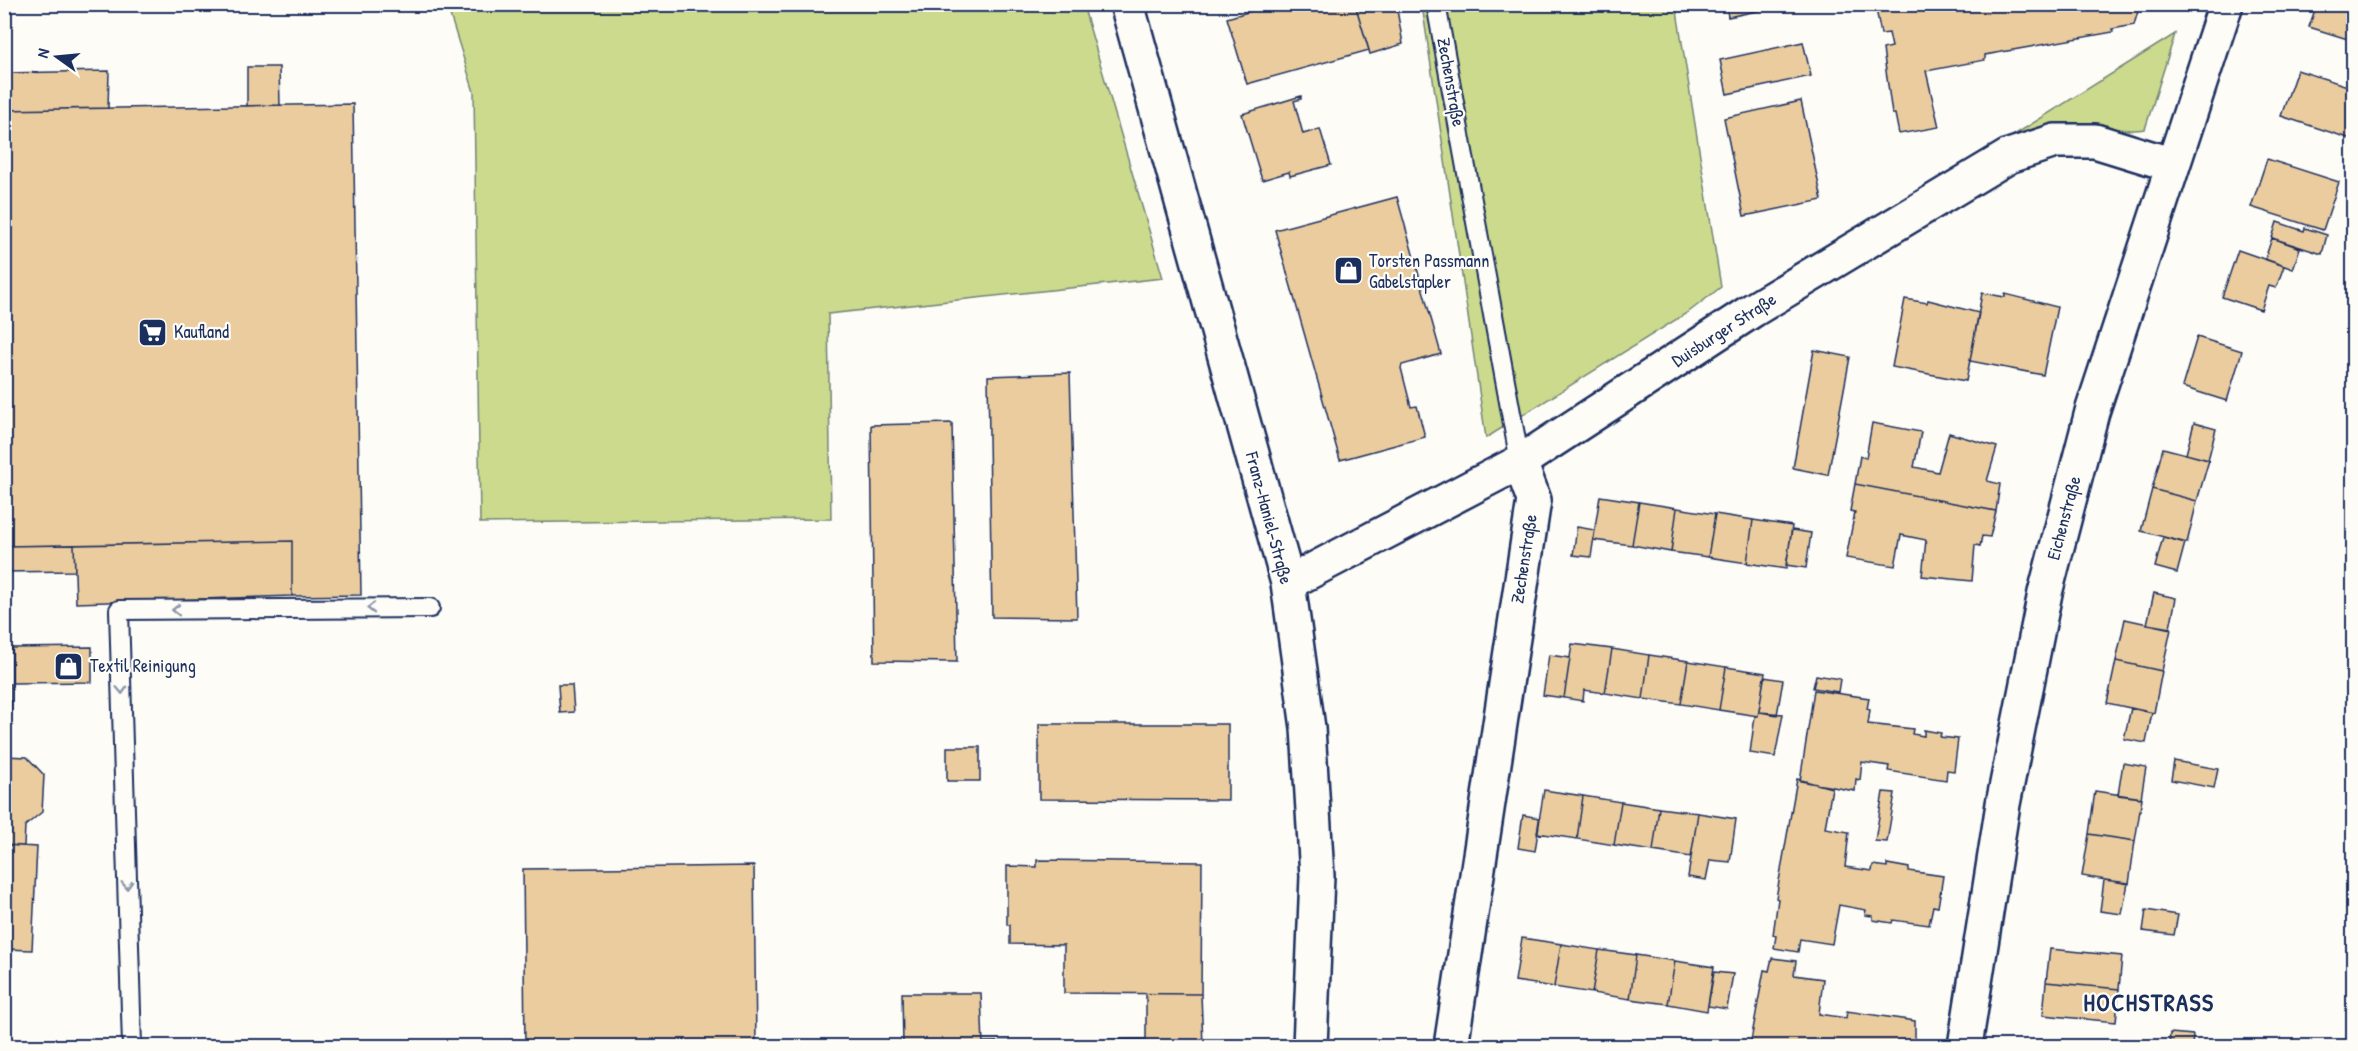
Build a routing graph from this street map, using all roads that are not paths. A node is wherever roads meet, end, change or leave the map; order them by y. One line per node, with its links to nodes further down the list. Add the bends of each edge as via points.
1 (1127, 4): 6 (street, Franz-Haniel-Straße)
2 (1437, 4): 5 (lane, Zechenstraße)
3 (2226, 4): 4 (street, Eichenstraße)
4 (2173, 165): 5 (street, Duisburger Straße, via 2095,141 2055,141 2009,156 1753,310); 11 (street, Eichenstraße, via 2092,412 2045,593 2003,804)
5 (1520, 462): 6 (street, Duisburger Straße); 10 (street, Zechenstraße, via 1533,500)
6 (1288, 583): 9 (street, Franz-Haniel-Straße, via 1308,728 1317,876)
7 (430, 608): 8 (lane, one-way to 8, via 120,610)
8 (132, 1047)
9 (1310, 1047)
10 (1451, 1047)
11 (1965, 1047)

